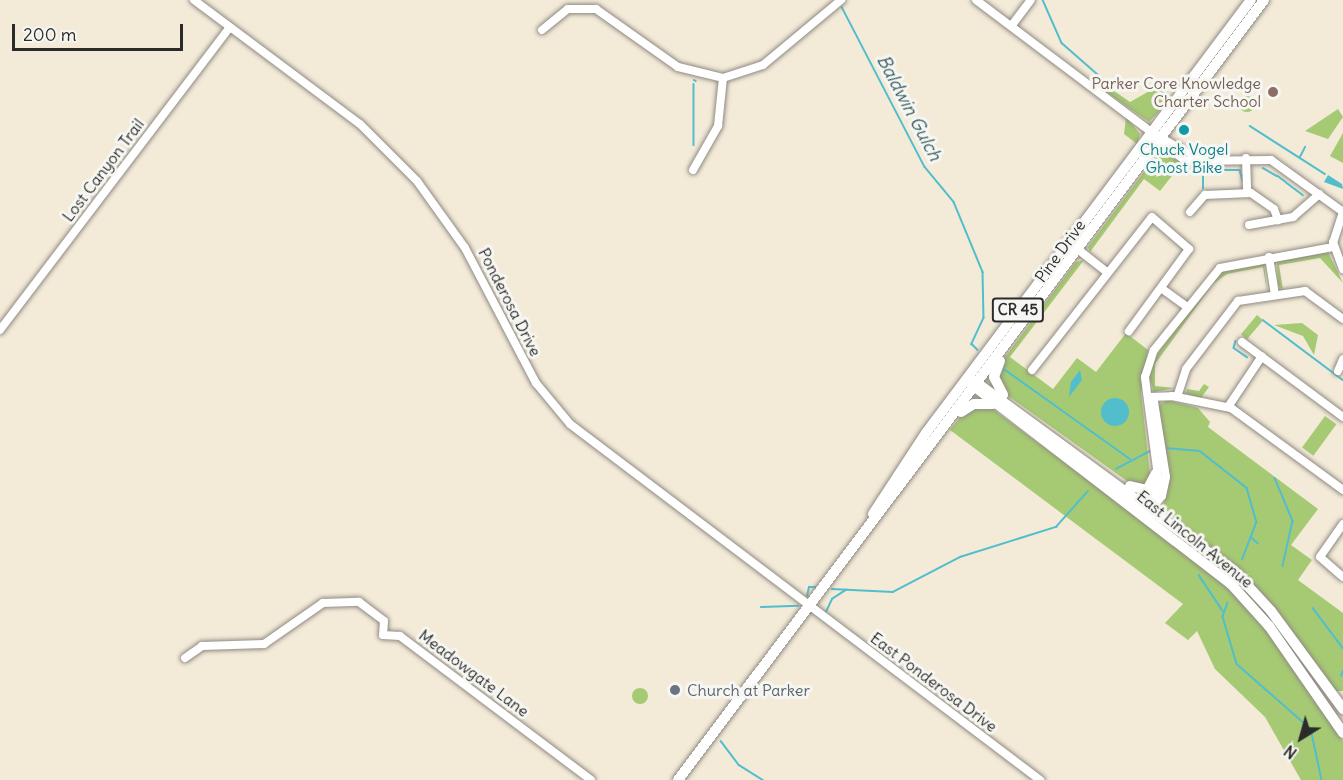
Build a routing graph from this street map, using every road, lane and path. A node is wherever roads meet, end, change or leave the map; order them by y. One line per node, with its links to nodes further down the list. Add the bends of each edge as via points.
1 (194, 0): 8 (street, Ponderosa Drive)
2 (841, 0): 10 (street, via 763,65)
3 (975, 0): 7 (street)
4 (1031, 0): 7 (street)
5 (1251, 0): 11 (main road, Pine Drive / CR 45)
6 (1264, 0): 11 (main road, Pine Drive / CR 45)
7 (1012, 25): 11 (street)
8 (230, 27): 32 (street, Lost Canyon Trail); 56 (street, Ponderosa Drive, via 360,123 417,181 465,248 536,384 563,417)
9 (542, 30): 10 (street, via 568,9 596,9 678,67)
10 (723, 78): 13 (street, via 718,126)
11 (1157, 137): 12 (street, via 1184,161); 23 (main road, Pine Drive / CR 45); 39 (main road, Pine Drive / CR 45)
12 (1246, 158): 14 (street, via 1275,162); 15 (street)
13 (693, 170)
14 (1311, 188): 16 (street); 17 (street)
15 (1247, 193): 18 (street, via 1204,195); 20 (street, via 1272,207)
16 (1319, 194): 17 (street); 19 (street)
17 (1307, 202): 20 (street, via 1294,216)
18 (1190, 212)
19 (1343, 212): 22 (street)
20 (1278, 220): 21 (street)
21 (1248, 225)
22 (1333, 247): 24 (street); 25 (street)
23 (1080, 251): 26 (street); 31 (main road, Pine Drive / CR 45)
24 (1269, 257): 28 (street); 29 (street, via 1220,268)
25 (1343, 269)
26 (1106, 272): 27 (street, via 1144,221 1154,218 1190,247); 37 (street)
27 (1161, 288): 29 (street); 33 (street)
28 (1275, 295): 30 (street, via 1306,291); 42 (street, via 1236,302 1184,372)
29 (1187, 307): 41 (street, via 1147,362)
30 (1343, 319)
31 (1023, 326): 40 (main road, Pine Drive / CR 45); 45 (main road, via 994,372 998,390)
32 (0, 330)
33 (1129, 331)
34 (1242, 342): 35 (street)
35 (1262, 356): 44 (street); 46 (street)
36 (1343, 359): 38 (street)
37 (1032, 370)
38 (1338, 371)
39 (967, 378): 40 (main road, East Lincoln Avenue); 54 (main road, Pine Drive / CR 45)
40 (977, 385): 43 (main road, East Lincoln Avenue); 45 (main road, East Lincoln Avenue); 47 (main road, Pine Drive / CR 45)
41 (1149, 397): 42 (street); 48 (street)
42 (1177, 397): 44 (street)
43 (994, 404): 47 (main road, via 967,406); 52 (main road, East Lincoln Avenue, via 1079,467)
44 (1228, 406): 51 (street)
45 (1017, 408): 49 (main road, East Lincoln Avenue)
46 (1343, 417)
47 (941, 435): 54 (main road, Pine Drive / CR 45)
48 (1158, 457): 50 (street); 52 (street, via 1166,483)
49 (1100, 469): 50 (main road, via 1140,491 1151,487); 52 (main road, East Lincoln Avenue)
50 (1156, 473): 52 (street, via 1158,488)
51 (1343, 490)
52 (1148, 510): 58 (main road, East Lincoln Avenue, via 1246,583); 59 (main road, East Lincoln Avenue, via 1246,598)
53 (1343, 524): 55 (street, via 1320,557)
54 (856, 546): 56 (main road, Pine Drive / CR 45)
55 (1343, 577)
56 (810, 608): 61 (main road, Pine Drive / CR 45); 62 (street, East Ponderosa Drive)
57 (185, 658): 60 (street, Meadowgate Lane, via 202,646 264,644 323,603 359,602 384,621 383,635 400,636)
58 (1341, 701)
59 (1343, 733)
60 (591, 780)
61 (678, 780)
62 (1040, 780)

